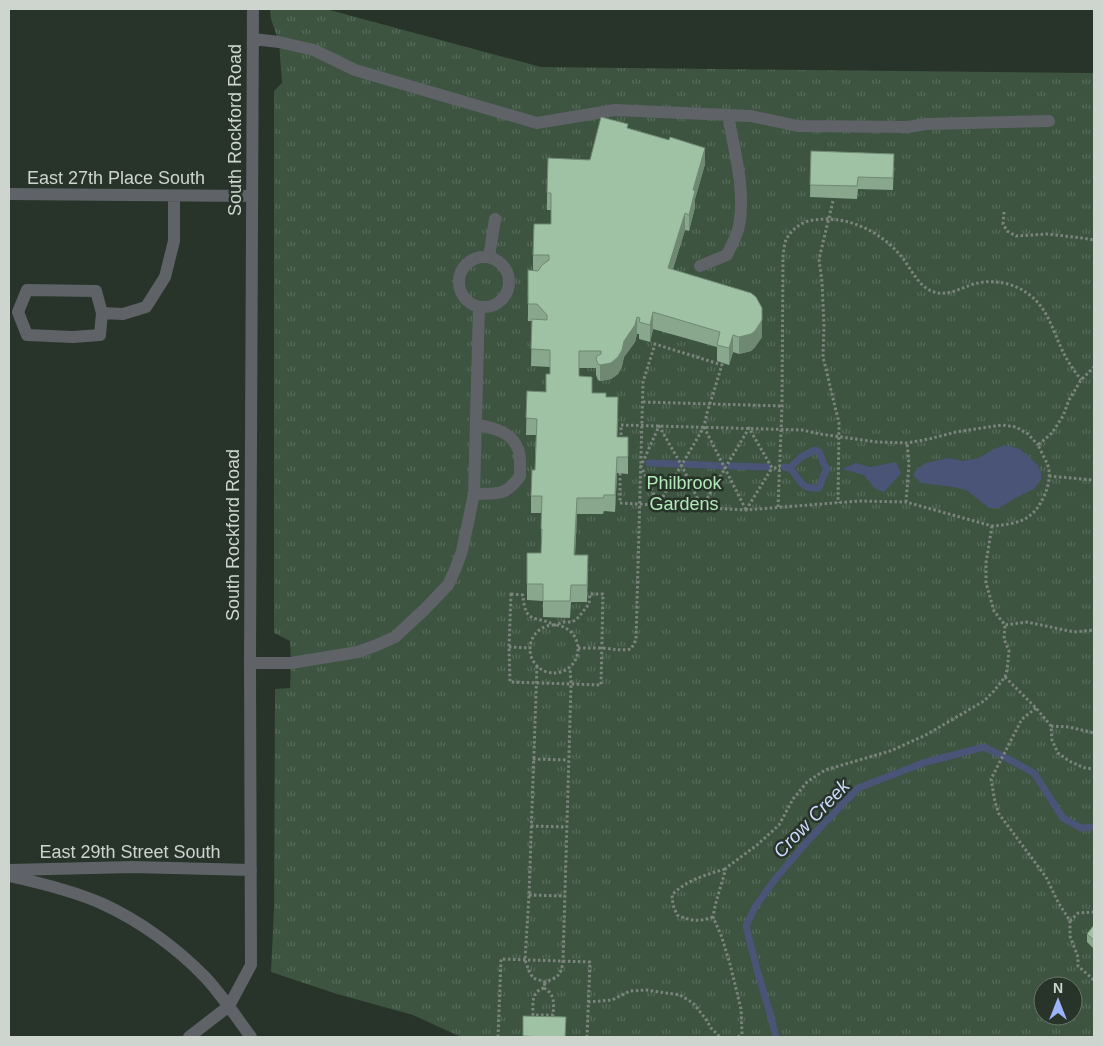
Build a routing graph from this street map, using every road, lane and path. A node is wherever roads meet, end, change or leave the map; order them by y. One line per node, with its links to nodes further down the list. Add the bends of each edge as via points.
1 (254, 9): 2 (street, South Rockford Road)
2 (254, 39): 3 (street, via 314,50 355,70 537,123 615,110); 7 (street, South Rockford Road)
3 (728, 115): 4 (street, via 751,116 798,126 907,127); 14 (street, via 739,178 739,228 727,255)
4 (1049, 121)
5 (9, 194): 6 (street, East 27th Place South)
6 (174, 196): 7 (street, East 27th Place South); 16 (street, via 174,241 165,277 146,307 123,314)
7 (252, 196): 56 (street, South Rockford Road)
8 (833, 201): 11 (path)
9 (1004, 212): 12 (path, via 1003,224 1016,236 1047,234)
10 (495, 219): 13 (street)
11 (828, 220): 18 (path, via 848,221 868,229 888,244 920,283 933,292 943,294 978,283 998,282 1015,286 1031,295 1041,306 1067,361); 21 (path, via 807,221 786,239 783,256); 28 (path, via 820,259 823,357 839,423)
12 (1094, 240)
13 (489, 257): 15 (street, via 469,262 463,268 458,283 464,298); 15 (street, via 501,263 506,270 509,286 501,301 486,308)
14 (700, 266)
15 (479, 307): 22 (street)
16 (102, 313): 16 (street, via 100,335 73,337 27,335 18,312 27,290 58,290 96,291)
17 (1094, 367): 18 (path)
18 (1081, 380): 31 (path, via 1052,433)
19 (642, 402): 20 (path); 20 (path, via 643,382 655,344 722,365); 23 (path)
20 (710, 404): 21 (path); 25 (path)
21 (782, 406): 27 (path)
22 (476, 424): 40 (street); 40 (street, via 496,428 509,435 519,449 520,476 511,488 499,493)
23 (642, 426): 24 (path); 30 (path, via 622,425); 32 (path)
24 (659, 426): 25 (path); 32 (path); 33 (path)
25 (704, 427): 26 (path); 33 (path); 34 (path)
26 (749, 428): 27 (path); 34 (path); 35 (path)
27 (781, 430): 28 (path, via 802,430); 36 (path)
28 (839, 437): 29 (path); 44 (path)
29 (907, 443): 31 (path, via 1002,425 1016,427); 41 (path)
30 (621, 444)
31 (1038, 445): 38 (path)
32 (641, 466): 42 (path); 43 (path)
33 (682, 466): 43 (path); 46 (path)
34 (726, 468): 46 (path); 47 (path)
35 (772, 468): 36 (path); 47 (path)
36 (780, 468): 45 (path)
37 (620, 473): 42 (path, via 620,503)
38 (1049, 476): 39 (path); 48 (path, via 1041,504 1032,515 1021,522)
39 (1093, 480)
40 (474, 494): 56 (street, via 462,551 448,585 395,637 358,652 291,663)
41 (906, 502): 44 (path); 48 (path)
42 (640, 504): 43 (path); 55 (path, via 636,640 631,649)
43 (658, 504): 46 (path)
44 (838, 504): 45 (path)
45 (778, 507): 47 (path)
46 (702, 508): 47 (path)
47 (746, 510)
48 (992, 526): 50 (path, via 986,583 994,611)
49 (555, 625): 52 (path, via 533,619 524,606 523,595 511,594); 53 (path, via 535,634); 54 (path, via 569,630); 55 (path, via 577,619 589,604 590,594 603,594)
50 (1005, 626): 51 (path, via 1027,622 1074,632); 59 (path, via 1004,639 1009,651)
51 (1094, 630)
52 (509, 647): 53 (path); 60 (path, via 510,682)
53 (530, 648): 57 (path)
54 (578, 648): 55 (path); 58 (path)
55 (602, 648): 61 (path, via 601,685)
56 (250, 663): 72 (street, South Rockford Road)
57 (537, 666): 58 (path, via 550,673); 60 (path)
58 (570, 667): 61 (path)
59 (1004, 677): 62 (path); 70 (path, via 984,701 924,736 890,751 826,770 806,782 779,825)
60 (536, 683): 61 (path); 65 (path)
61 (571, 684): 66 (path)
62 (1036, 708): 63 (path); 78 (path, via 1022,719 991,779 999,814 1046,877)
63 (1052, 726): 64 (path); 67 (path, via 1052,740 1058,753 1069,761)
64 (1094, 732)
65 (533, 759): 66 (path); 68 (path)
66 (568, 760): 69 (path)
67 (1094, 769)
68 (531, 826): 69 (path); 74 (path)
69 (566, 827): 75 (path)
70 (726, 868): 77 (path); 77 (path, via 695,879 672,895 676,915 698,921)
71 (9, 870): 72 (street, East 29th Street South, via 133,867)
72 (251, 870): 85 (street, South Rockford Road, via 251,965)
73 (9, 876): 85 (street, East 29th Street South, via 103,904 133,920 174,948 205,977)
74 (529, 895): 75 (path); 79 (path)
75 (564, 896): 80 (path)
76 (1094, 912): 78 (path, via 1078,912)
77 (713, 917): 91 (path, via 730,964 741,1009 742,1034)
78 (1070, 921): 81 (path, via 1070,936 1078,966)
79 (525, 960): 80 (path); 82 (path, via 533,978); 88 (path, via 501,959)
80 (563, 962): 82 (path, via 561,973); 84 (path, via 590,962)
81 (1094, 980)
82 (545, 982): 83 (path)
83 (544, 988): 83 (path, via 534,994 533,1015 553,1015 552,994)
84 (588, 1002): 89 (path); 90 (path, via 612,1000 630,991 680,995 693,1003)
85 (229, 1006): 86 (street, South Rockford Road); 87 (street, East 29th Street South)
86 (189, 1037)
87 (251, 1037)
88 (498, 1037)
89 (587, 1037)
90 (720, 1037)
91 (738, 1037)

